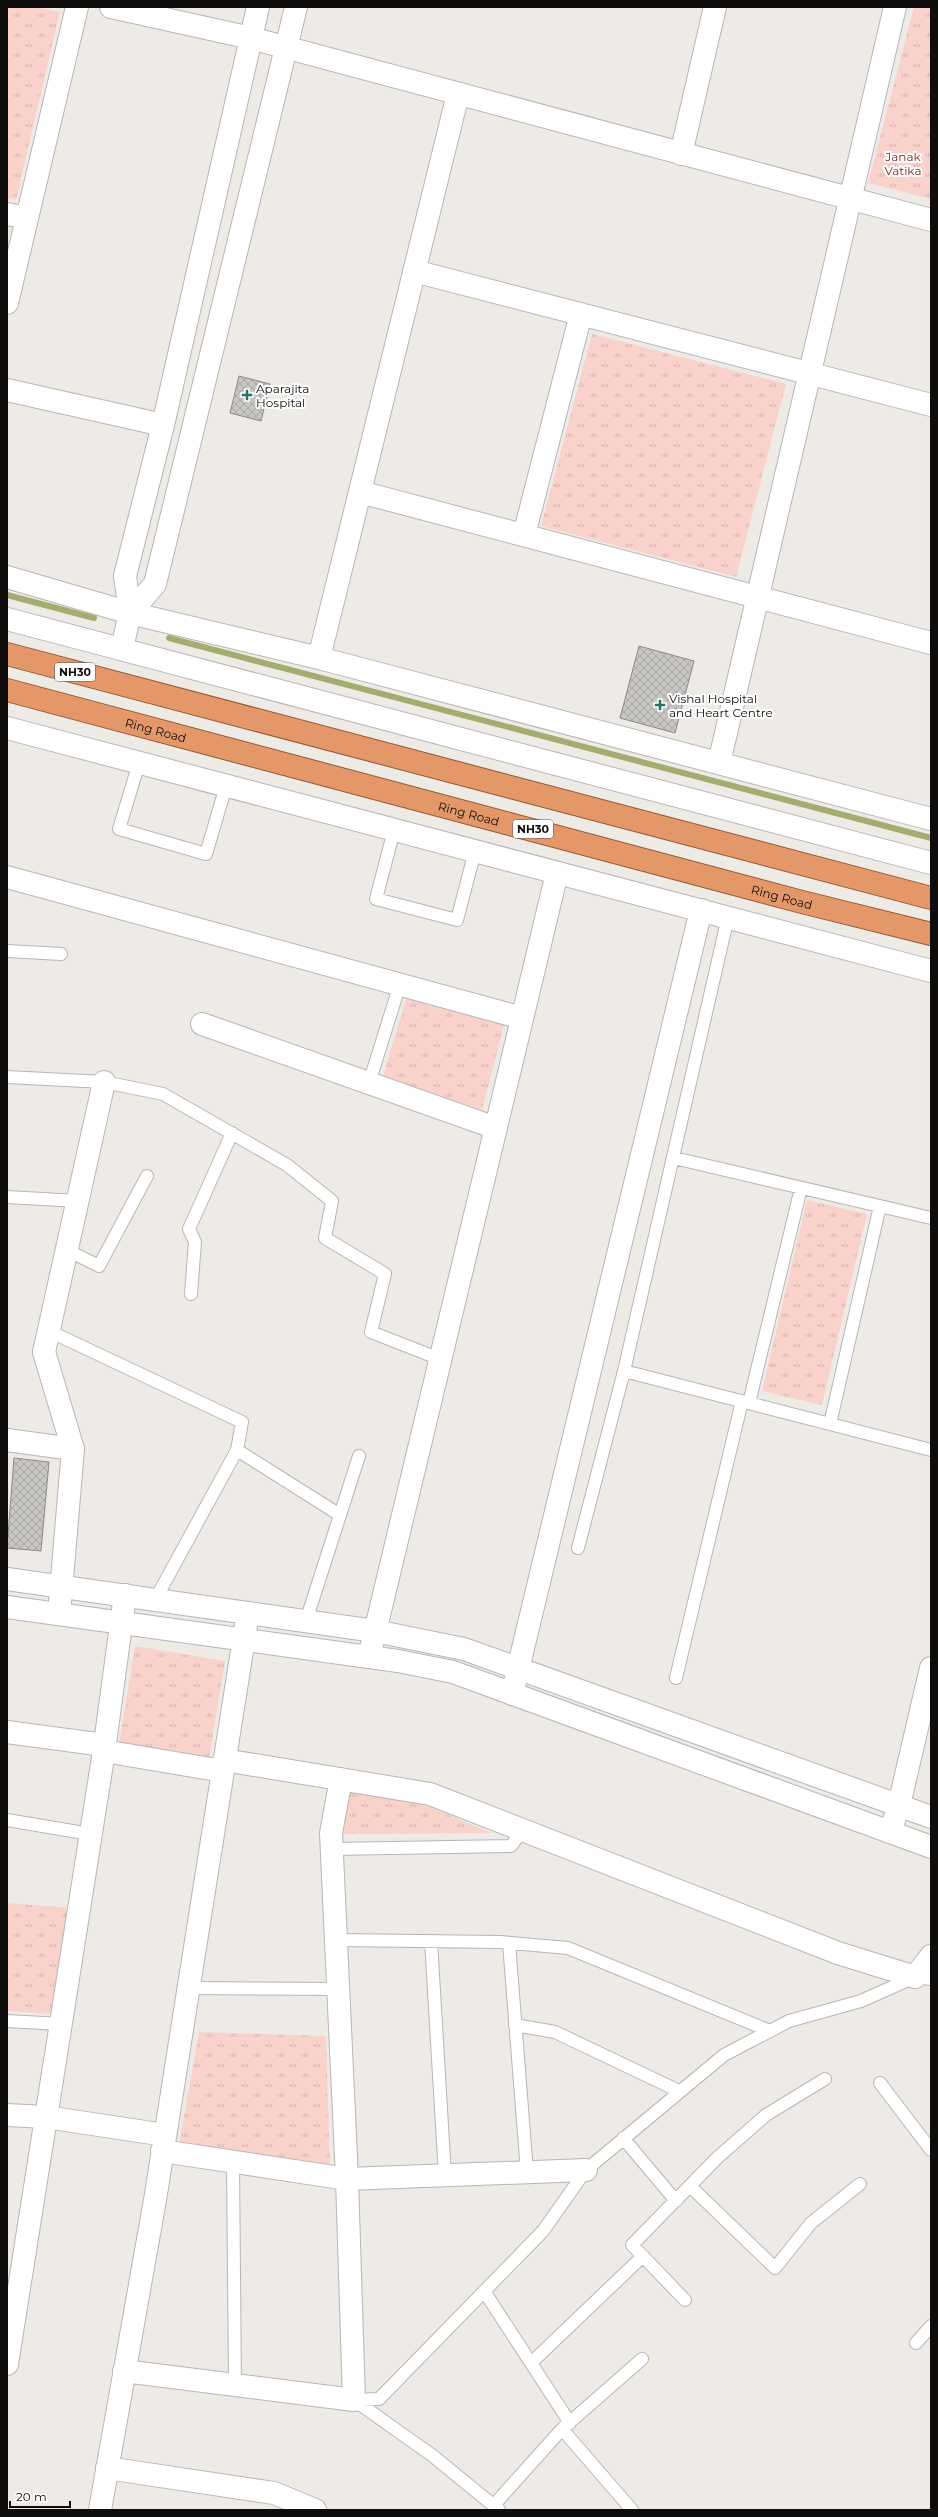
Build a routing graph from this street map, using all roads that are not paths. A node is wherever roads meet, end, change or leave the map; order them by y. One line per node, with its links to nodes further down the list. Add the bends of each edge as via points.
1 (77, 7): 12 (street)
2 (111, 7): 7 (street)
3 (258, 7): 7 (street)
4 (296, 7): 8 (street)
5 (714, 7): 10 (street)
6 (895, 7): 11 (street)
7 (251, 38): 8 (street); 20 (street)
8 (286, 48): 9 (street); 25 (street, via 155,584)
9 (458, 94): 10 (street); 14 (street)
10 (681, 154): 11 (street)
11 (851, 199): 13 (street); 17 (street)
12 (17, 216): 15 (street)
13 (931, 220)
14 (414, 271): 16 (street); 21 (street)
15 (7, 303)
16 (581, 314): 17 (street); 22 (street)
17 (810, 374): 19 (street); 24 (street)
18 (7, 390): 20 (street)
19 (931, 405)
20 (163, 425): 25 (street, via 125,576)
21 (360, 492): 22 (street); 30 (street)
22 (524, 535): 24 (street)
23 (7, 577): 25 (street)
24 (758, 597): 27 (street); 34 (street)
25 (130, 613): 28 (street); 30 (street)
26 (7, 619): 28 (street)
27 (931, 642)
28 (122, 648): 39 (street)
29 (7, 654): 42 (highway, NH30)
30 (319, 658): 34 (street)
31 (7, 690): 45 (highway, Ring Road / NH30)
32 (7, 728): 33 (street)
33 (139, 763): 35 (street); 35 (lane, via 119,829 206,854)
34 (720, 763): 36 (street)
35 (226, 786): 37 (street)
36 (931, 819)
37 (394, 830): 38 (street); 38 (lane, via 376,899 457,920)
38 (475, 851): 40 (street)
39 (931, 863)
40 (558, 873): 43 (street); 50 (street)
41 (7, 877): 49 (street)
42 (931, 898)
43 (701, 910): 44 (street); 91 (street)
44 (728, 917): 48 (street); 57 (lane)
45 (931, 934)
46 (7, 951): 47 (lane)
47 (61, 954)
48 (931, 971)
49 (400, 984): 50 (street); 54 (lane)
50 (522, 1018): 55 (street)
51 (202, 1024): 54 (street)
52 (7, 1077): 53 (lane)
53 (104, 1082): 56 (lane, via 163,1094); 61 (street)
54 (370, 1084): 55 (street)
55 (496, 1128): 67 (street)
56 (232, 1133): 65 (lane, via 189,1229 195,1242); 67 (lane, via 286,1165 332,1201 325,1238 385,1274 371,1332)
57 (674, 1158): 59 (lane); 68 (lane)
58 (148, 1176): 64 (lane, via 99,1266)
59 (801, 1188): 62 (lane); 69 (lane)
60 (7, 1197): 61 (lane)
61 (78, 1201): 64 (street)
62 (880, 1206): 63 (lane); 70 (lane)
63 (931, 1218)
64 (67, 1250): 66 (street)
65 (191, 1294)
66 (49, 1332): 72 (street, via 44,1352); 73 (lane, via 242,1422)
67 (440, 1359): 87 (street)
68 (624, 1371): 69 (lane); 77 (lane)
69 (746, 1402): 70 (lane); 92 (lane)
70 (830, 1424): 74 (lane)
71 (7, 1440): 72 (street)
72 (73, 1449): 79 (street)
73 (237, 1450): 76 (lane); 81 (lane)
74 (931, 1450)
75 (359, 1456): 76 (lane)
76 (340, 1515): 85 (lane)
77 (578, 1548)
78 (7, 1579): 79 (street)
79 (62, 1586): 80 (street); 84 (street)
80 (125, 1595): 81 (street); 86 (street)
81 (155, 1600): 83 (street)
82 (7, 1607): 84 (street)
83 (248, 1613): 85 (street); 88 (street)
84 (59, 1614): 86 (street)
85 (306, 1621): 87 (street)
86 (122, 1623): 88 (street); 95 (street)
87 (375, 1631): 89 (street); 91 (street, via 464,1649)
88 (244, 1640): 89 (street); 96 (street)
89 (369, 1657): 93 (street, via 453,1672)
90 (931, 1668): 98 (street)
91 (518, 1669): 93 (street); 98 (street)
92 (676, 1678)
93 (512, 1694): 102 (street)
94 (7, 1732): 95 (street)
95 (104, 1748): 96 (street); 103 (street)
96 (224, 1765): 97 (street); 111 (street)
97 (340, 1779): 101 (street, via 430,1794); 105 (street, via 331,1833)
98 (899, 1805): 99 (street); 102 (street)
99 (931, 1817)
100 (7, 1820): 103 (lane)
101 (523, 1830): 105 (lane, via 511,1846); 110 (street, via 838,1952)
102 (890, 1832): 104 (street)
103 (90, 1834): 114 (street)
104 (931, 1847)
105 (332, 1849): 106 (street)
106 (336, 1940): 107 (lane); 112 (street)
107 (431, 1941): 108 (lane); 128 (lane)
108 (509, 1943): 115 (lane); 116 (lane, via 568,1948)
109 (931, 1956): 110 (street)
110 (923, 1978): 116 (lane, via 861,2001 789,2021)
111 (188, 1988): 112 (lane); 123 (street)
112 (338, 1989): 129 (street)
113 (7, 2021): 114 (lane)
114 (61, 2024): 121 (street)
115 (515, 2025): 119 (lane, via 555,2032); 127 (lane)
116 (770, 2031): 119 (lane, via 724,2055)
117 (825, 2079): 131 (lane, via 766,2115 717,2158)
118 (880, 2083): 124 (lane)
119 (679, 2091): 122 (lane)
120 (7, 2115): 121 (street)
121 (46, 2117): 123 (street); 140 (street)
122 (623, 2138): 126 (lane); 132 (lane)
123 (164, 2143): 125 (street); 141 (street)
124 (931, 2150)
125 (233, 2162): 129 (street); 142 (lane)
126 (586, 2170): 127 (street); 134 (lane, via 542,2231)
127 (527, 2172): 128 (street)
128 (445, 2176): 129 (street)
129 (347, 2179): 143 (street)
130 (860, 2184): 131 (lane, via 811,2223 775,2268)
131 (690, 2186): 132 (lane)
132 (676, 2200): 133 (lane, via 632,2245)
133 (643, 2256): 135 (lane); 139 (lane)
134 (484, 2291): 139 (lane); 143 (lane, via 379,2399)
135 (685, 2300)
136 (931, 2326): 137 (lane)
137 (916, 2343)
138 (642, 2359): 144 (lane)
139 (531, 2363): 144 (lane)
140 (7, 2364)
141 (124, 2371): 142 (street); 145 (street)
142 (235, 2385): 143 (street)
143 (354, 2400): 146 (lane, via 433,2456)
144 (566, 2426): 146 (lane); 149 (lane)
145 (107, 2468): 147 (street); 148 (street, via 274,2493)
146 (496, 2508)
147 (100, 2510)
148 (315, 2510)
149 (632, 2510)

